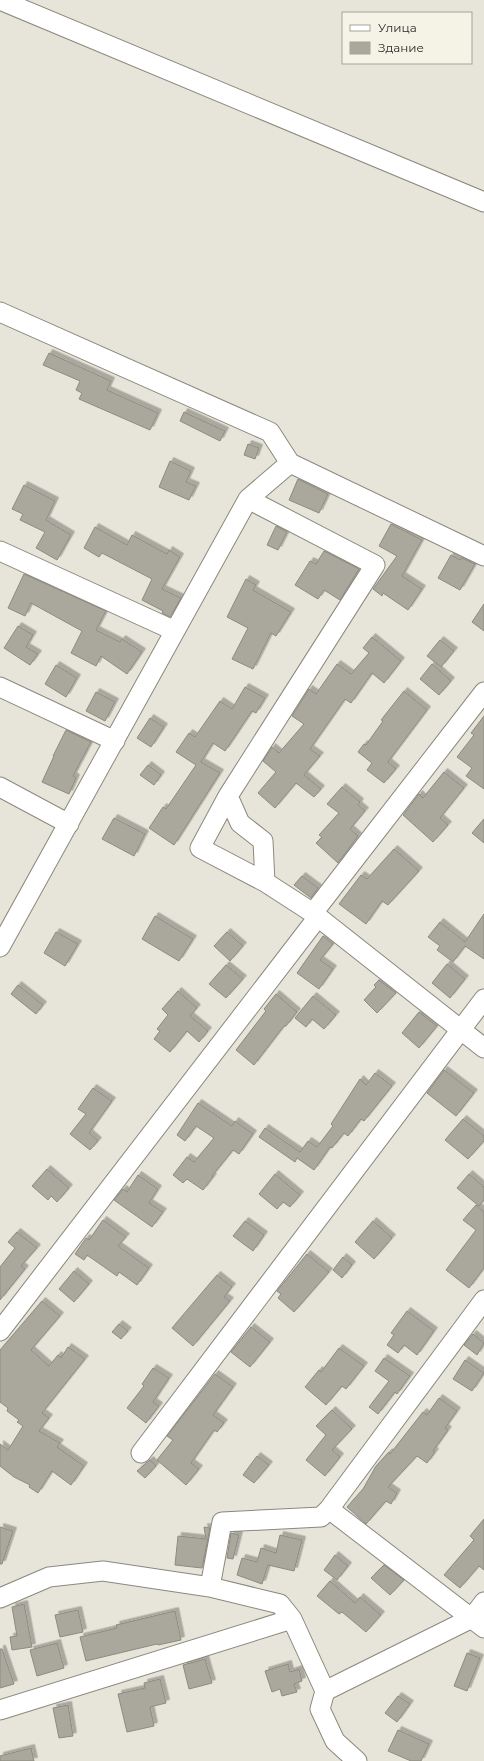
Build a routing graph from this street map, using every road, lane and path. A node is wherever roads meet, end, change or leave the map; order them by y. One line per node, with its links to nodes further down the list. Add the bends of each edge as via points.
1 (0, 0): 2 (street)
2 (484, 202)
3 (0, 312): 4 (street, via 270,432)
4 (290, 463): 5 (street); 7 (street)
5 (248, 500): 8 (street); 13 (street, via 375,565)
6 (0, 551): 8 (street)
7 (484, 556)
8 (175, 631): 11 (street)
9 (0, 687): 11 (street)
10 (484, 692): 16 (street)
11 (115, 741): 14 (street)
12 (0, 787): 14 (street)
13 (228, 796): 15 (street, via 240,823 263,841); 15 (street, via 200,848)
14 (69, 824): 17 (street)
15 (265, 882): 16 (street)
16 (315, 915): 19 (street); 22 (street)
17 (0, 945)
18 (484, 999): 19 (street)
19 (460, 1031): 20 (street); 23 (street)
20 (484, 1048)
21 (484, 1300): 24 (street)
22 (0, 1331)
23 (141, 1453)
24 (329, 1509): 25 (street, via 321,1517 222,1522); 29 (street)
25 (210, 1587): 26 (street, via 103,1571 49,1577); 28 (street, via 280,1604)
26 (0, 1598)
27 (484, 1602): 29 (street)
28 (292, 1619): 30 (street); 31 (street)
29 (478, 1623): 30 (street)
30 (325, 1691): 32 (street, via 320,1709 335,1741)
31 (0, 1710)
32 (356, 1761)

